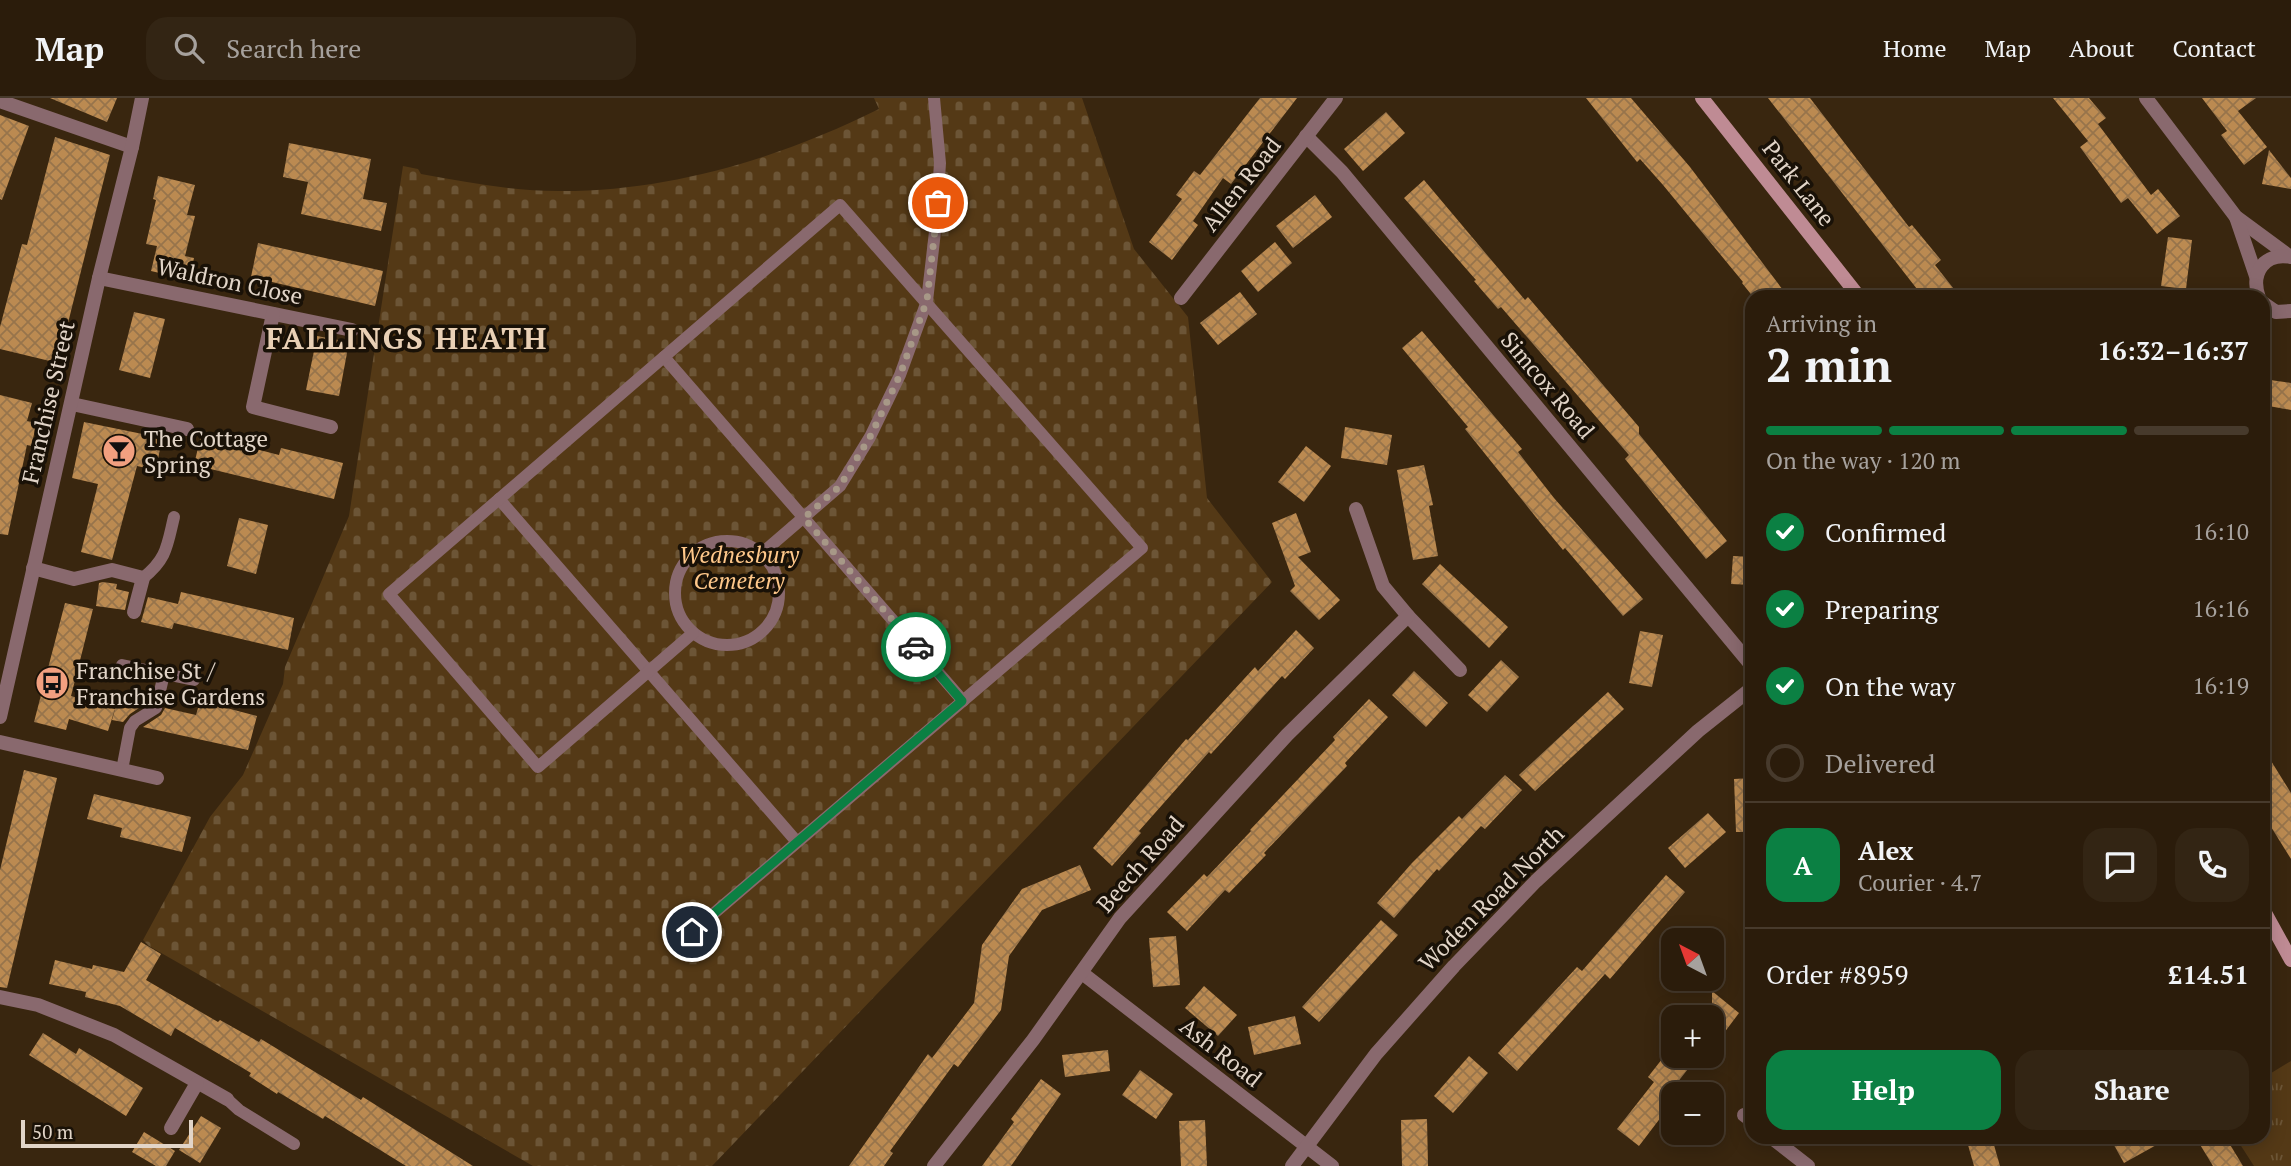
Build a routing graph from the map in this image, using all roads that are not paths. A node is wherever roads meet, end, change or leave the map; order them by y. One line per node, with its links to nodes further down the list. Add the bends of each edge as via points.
1 (142, 98): 8 (street, Franchise Street)
2 (934, 98): 15 (lane, via 940,163)
3 (1702, 98): 12 (main road, Park Lane)
4 (2146, 98): 9 (street)
5 (1333, 99): 7 (street, Allen Road)
6 (0, 102): 8 (street)
7 (1306, 136): 14 (street, Allen Road); 32 (street, Simcox Road, via 1342,172)
8 (132, 147): 11 (street, Franchise Street)
9 (2236, 217): 10 (street); 13 (street)
10 (2290, 256): 13 (street, via 2269,259 2261,266)
11 (99, 278): 16 (street, Waldron Close); 19 (street, Franchise Street)
12 (1854, 290)
13 (2254, 290)
14 (1181, 298)
15 (926, 304): 18 (lane, via 840,205); 25 (lane, via 900,375 870,437 840,486); 39 (lane, via 1142,548)
16 (273, 314): 17 (street, Waldron Close); 20 (street, via 253,407)
17 (352, 330)
18 (664, 357): 22 (lane); 25 (lane)
19 (72, 404): 21 (street); 27 (street, Franchise Street)
20 (331, 427)
21 (187, 429)
22 (499, 499): 35 (lane); 35 (lane, via 389,594 538,767)
23 (1356, 509): 30 (street, via 1383,586)
24 (174, 517): 28 (lane, via 164,557)
25 (804, 518): 26 (lane); 39 (lane)
26 (761, 554): 31 (lane, via 775,573 779,590 771,621 760,634 726,645); 31 (lane, via 739,542 722,541 706,544 692,554 681,567 675,602)
27 (33, 568): 28 (street, via 74,579 112,570); 40 (street, Franchise Street)
28 (143, 578): 29 (street)
29 (134, 612)
30 (1408, 616): 34 (street); 48 (street, Beech Road, via 1287,735 1120,918)
31 (693, 633): 35 (lane)
32 (1745, 658)
33 (122, 665): 36 (lane)
34 (1460, 670)
35 (648, 672): 44 (lane)
36 (164, 674): 37 (lane); 42 (lane, via 156,708 130,728)
37 (194, 680)
38 (1745, 694): 55 (street, Woden Road North, via 1698,731 1536,881 1376,1054)
39 (962, 701): 44 (lane)
40 (0, 717)
41 (0, 742): 42 (street)
42 (122, 770): 43 (street)
43 (157, 778)
44 (797, 842): 46 (lane)
45 (2270, 922): 47 (main road)
46 (692, 932)
47 (2291, 960)
48 (1082, 973): 55 (street, Ash Road); 56 (street, Beech Road)
49 (0, 997): 50 (street, via 38,1005 114,1035)
50 (197, 1083): 51 (street); 52 (street)
51 (227, 1099): 53 (lane)
52 (171, 1128)
53 (294, 1144)
54 (1780, 1144): 59 (street)
55 (1306, 1147): 57 (street, Woden Road North); 58 (street, Ash Road)
56 (934, 1166)
57 (1292, 1166)
58 (1332, 1166)
59 (1808, 1166)

